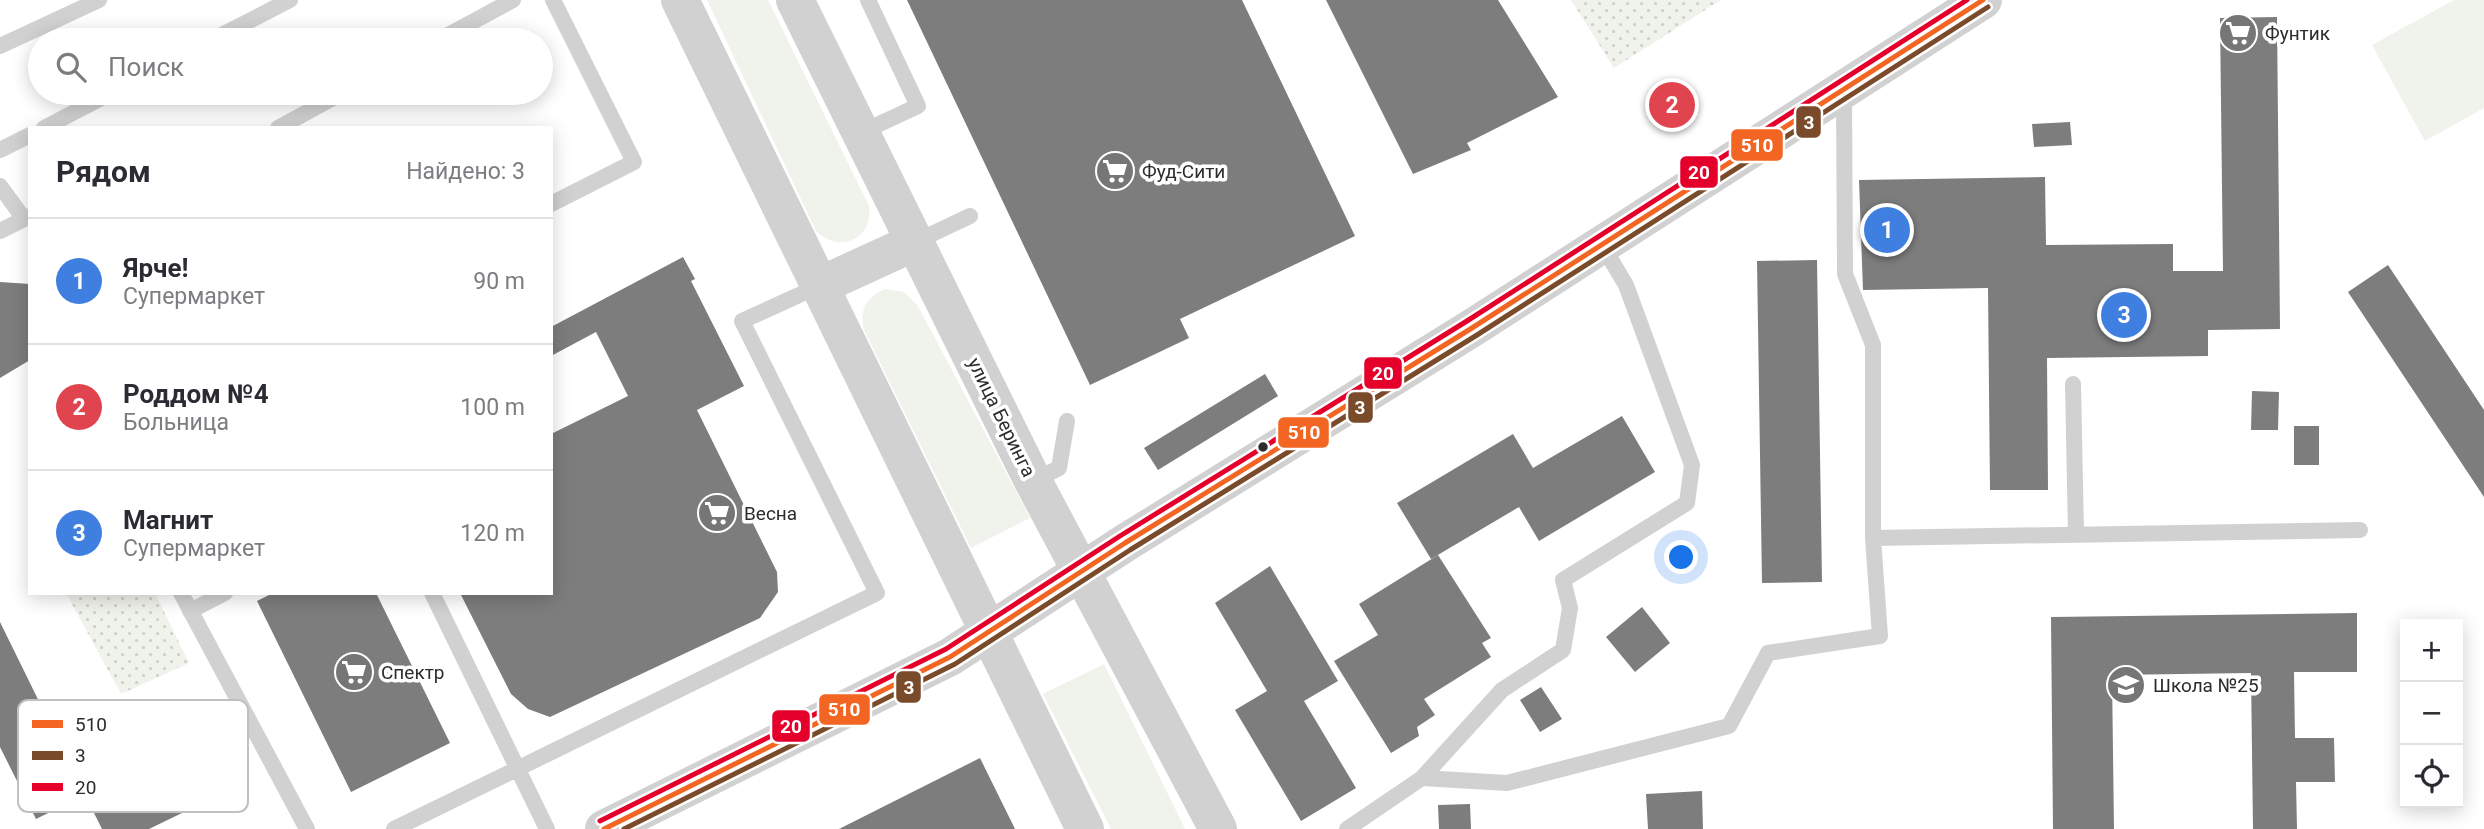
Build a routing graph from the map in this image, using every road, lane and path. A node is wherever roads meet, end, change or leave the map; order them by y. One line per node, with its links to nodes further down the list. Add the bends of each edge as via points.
1 (99, 0): 9 (lane)
2 (290, 0): 10 (lane)
3 (513, 0): 11 (lane)
4 (553, 0): 23 (lane, via 634,162)
5 (680, 0): 29 (street)
6 (795, 0): 19 (street, улица Беринга)
7 (868, 0): 19 (lane, via 918,106)
8 (1983, 0): 14 (street)
9 (40, 28)
10 (235, 28)
11 (461, 28)
12 (28, 34): 13 (lane)
13 (0, 47)
14 (1844, 89): 28 (street); 35 (lane, via 1845,274 1873,345)
15 (88, 105): 17 (lane)
16 (320, 105): 18 (lane)
17 (48, 126)
18 (282, 126)
19 (860, 133): 27 (street, улица Беринга)
20 (28, 136): 21 (lane)
21 (0, 150)
22 (0, 186): 25 (lane)
23 (553, 203)
24 (970, 216): 27 (lane)
25 (27, 218): 26 (lane)
26 (0, 230)
27 (915, 242): 29 (street); 32 (street, улица Беринга)
28 (1602, 245): 36 (street); 45 (lane, via 1626,285 1692,466 1687,503 1563,580 1570,608 1563,650 1502,690)
29 (819, 286): 41 (street); 44 (lane, via 742,321 877,593)
30 (2073, 384): 34 (lane)
31 (1068, 421): 32 (lane, via 1059,468)
32 (1033, 481): 36 (street, улица Беринга)
33 (2360, 530): 34 (lane)
34 (2076, 534): 35 (lane)
35 (1873, 538): 45 (lane, via 1880,636 1768,653 1729,726 1507,783)
36 (1082, 571): 41 (street); 51 (street, улица Беринга)
37 (182, 595): 40 (lane)
38 (221, 595): 40 (lane)
39 (433, 595): 44 (lane)
40 (190, 611): 42 (lane)
41 (989, 632): 49 (street, via 950,657); 50 (street)
42 (238, 700)
43 (248, 719): 46 (lane)
44 (518, 770): 47 (lane); 48 (lane)
45 (1422, 778): 52 (lane)
46 (307, 829)
47 (394, 829)
48 (547, 829)
49 (604, 829)
50 (1085, 829)
51 (1218, 829)
52 (1347, 829)

